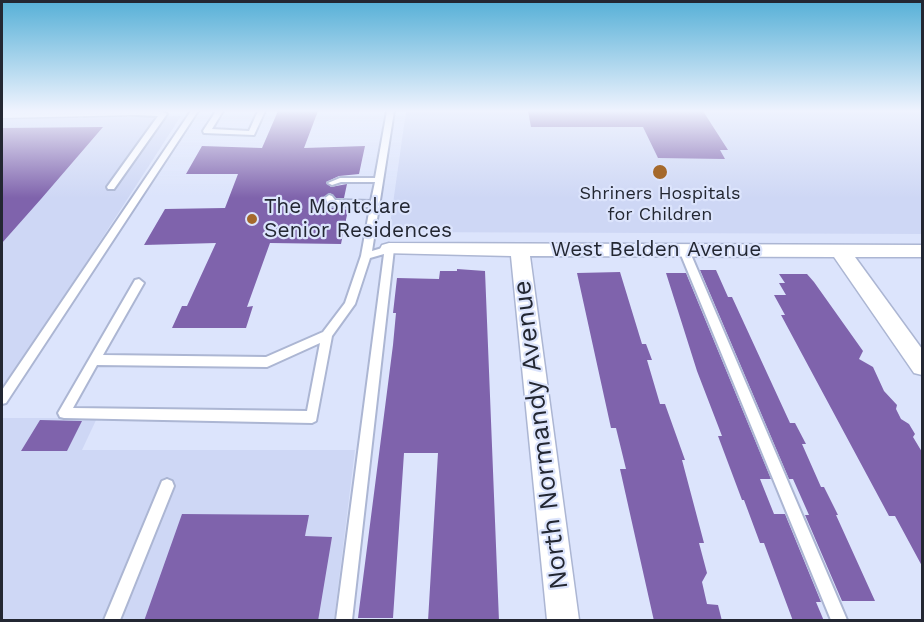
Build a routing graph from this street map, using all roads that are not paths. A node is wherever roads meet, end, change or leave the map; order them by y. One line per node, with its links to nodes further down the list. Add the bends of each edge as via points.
1 (144, 140): 6 (lane)
2 (176, 140): 19 (lane)
3 (386, 140): 4 (lane)
4 (378, 180): 5 (lane); 8 (lane)
5 (333, 183)
6 (111, 187)
7 (329, 198): 8 (lane, via 332,203)
8 (375, 204): 14 (lane)
9 (388, 249): 10 (street, West Belden Avenue); 14 (lane); 22 (lane)
10 (520, 250): 11 (street, West Belden Avenue); 23 (street, North Normandy Avenue)
11 (684, 250): 12 (street, West Belden Avenue); 24 (lane)
12 (840, 251): 13 (street, West Belden Avenue); 18 (street)
13 (922, 251)
14 (366, 256): 16 (lane, via 350,304)
15 (139, 283): 17 (lane)
16 (327, 335): 17 (lane, via 267,362); 17 (lane, via 312,417 64,413)
17 (94, 360)
18 (922, 366)
19 (2, 399)
20 (167, 486): 21 (lane)
21 (112, 621)
22 (344, 621)
23 (562, 621)
24 (839, 621)

